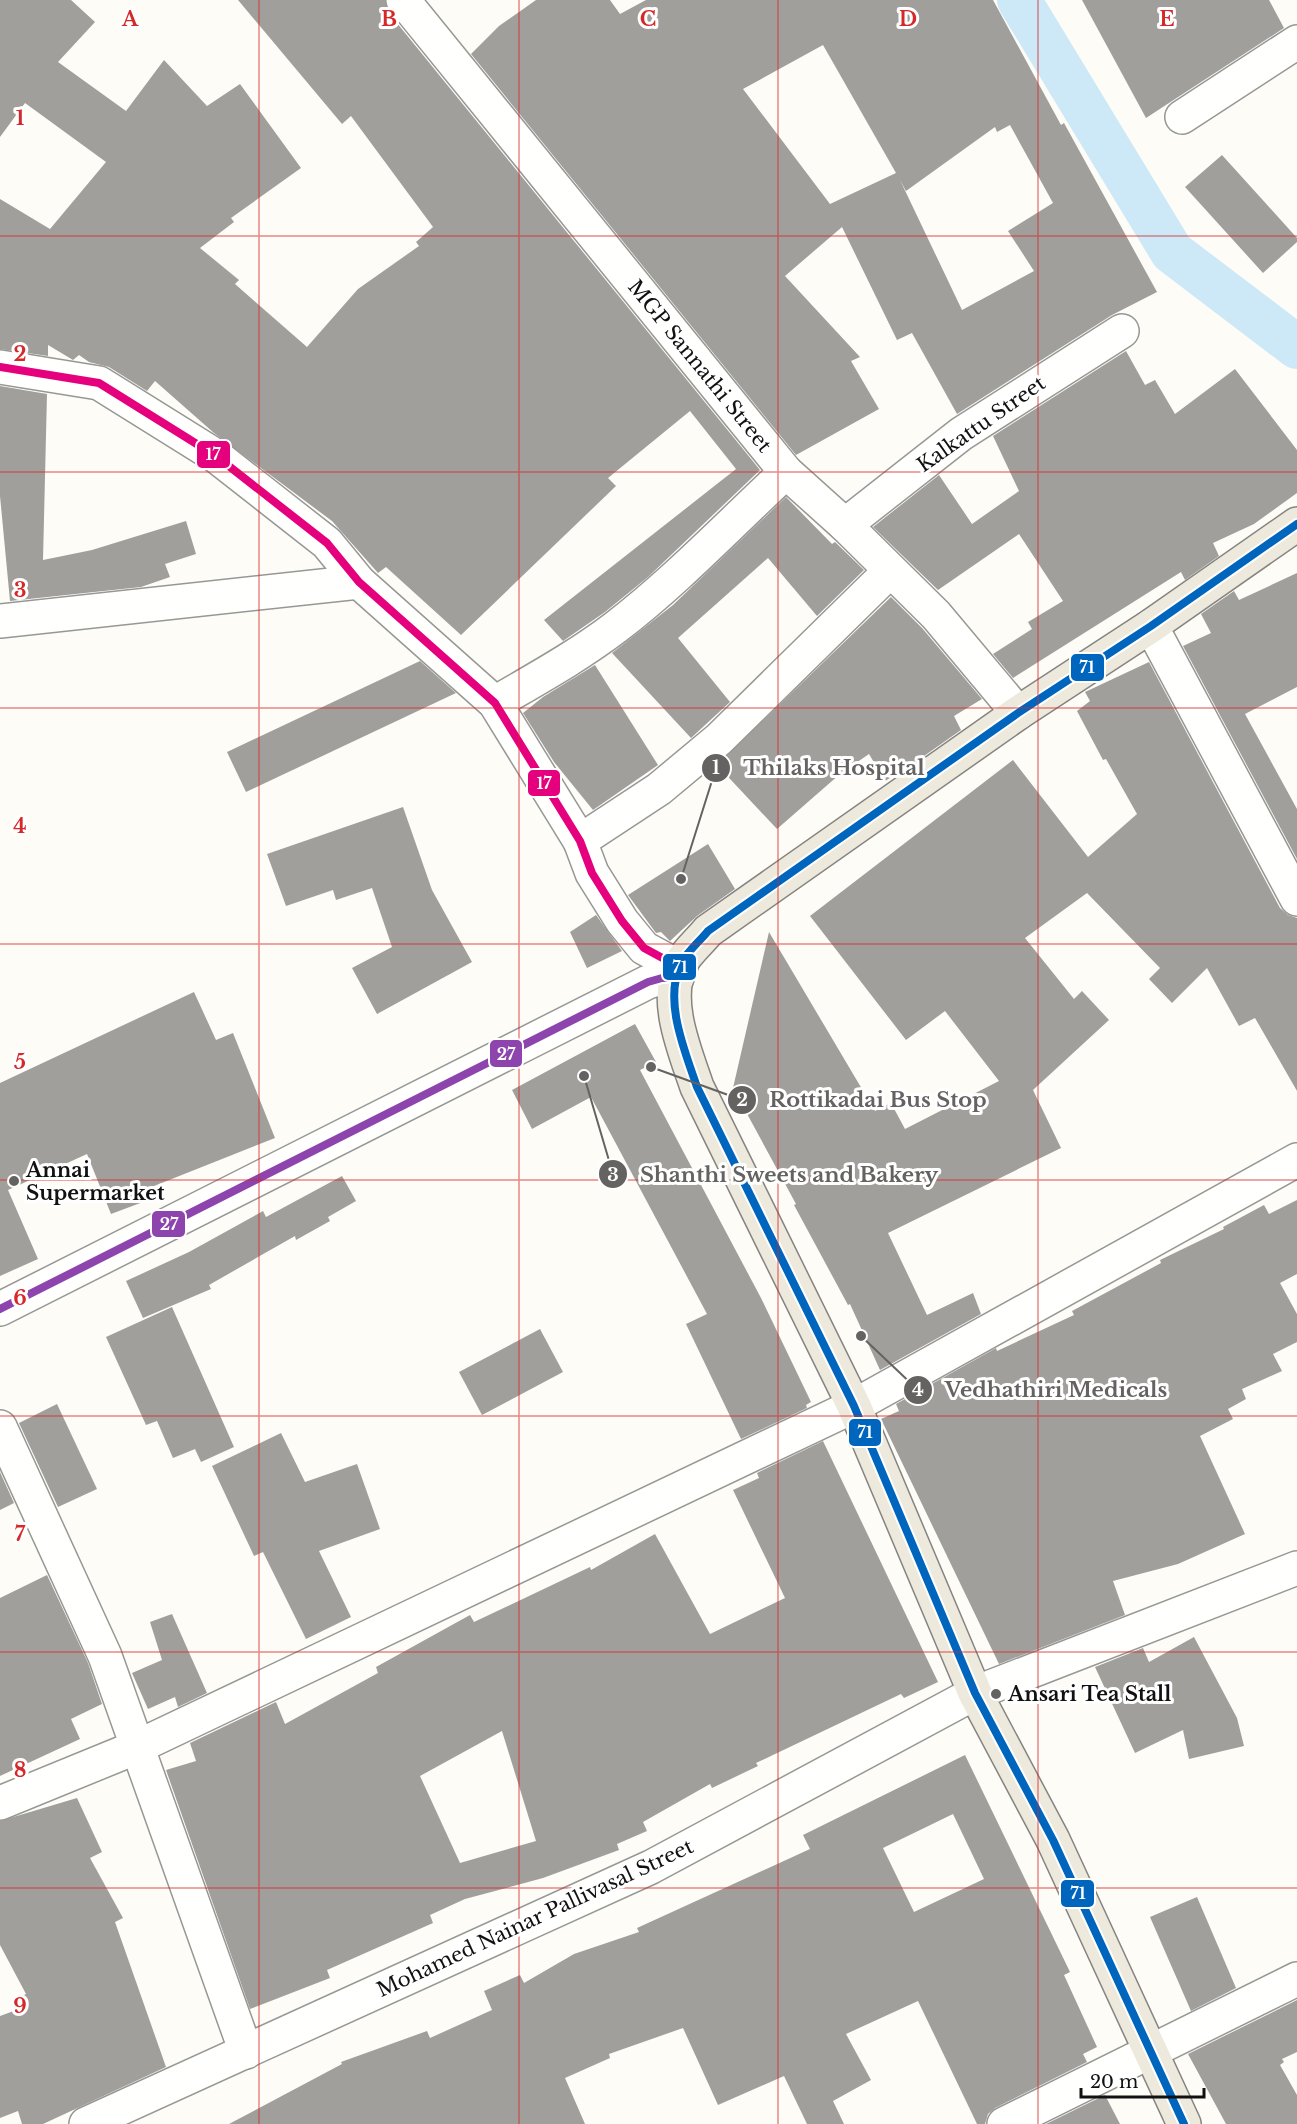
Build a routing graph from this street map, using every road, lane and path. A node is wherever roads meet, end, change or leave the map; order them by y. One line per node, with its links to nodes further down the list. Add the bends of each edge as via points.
1 (403, 0): 6 (street, MGP Sannathi Street)
2 (1297, 42): 3 (street)
3 (1182, 117)
4 (1122, 331): 8 (street, Kalkattu Street, via 961,434)
5 (0, 367): 10 (street, via 99,383 216,456 327,543)
6 (786, 472): 8 (street, MGP Sannathi Street); 13 (street, via 616,627 557,668)
7 (1297, 524): 12 (main road)
8 (845, 525): 9 (street, MGP Sannathi Street)
9 (890, 571): 14 (street, MGP Sannathi Street, via 936,615); 15 (street, via 719,739 659,789)
10 (359, 582): 11 (street); 13 (street)
11 (0, 621)
12 (1151, 626): 14 (main road); 16 (street)
13 (495, 703): 15 (street)
14 (1017, 713): 17 (main road, via 708,931)
15 (580, 842): 17 (street, via 592,873 634,937)
16 (1297, 899)
17 (679, 970): 19 (street, via 648,982); 20 (main road, via 675,993 679,1030 697,1087)
18 (1297, 1160): 20 (street)
19 (0, 1309)
20 (854, 1406): 23 (main road); 24 (street)
21 (1, 1432): 24 (street, via 105,1656)
22 (1297, 1568): 23 (street, Mohamed Nainar Pallivasal Street)
23 (975, 1693): 27 (street, Mohamed Nainar Pallivasal Street, via 651,1867); 28 (main road, via 1053,1840)
24 (137, 1747): 25 (street); 27 (street)
25 (0, 1803)
26 (1297, 1979): 28 (street)
27 (246, 2052): 29 (street, Mohamed Nainar Pallivasal Street)
28 (1149, 2052): 30 (street); 31 (main road)
29 (86, 2124)
30 (1004, 2124)
31 (1184, 2124)

